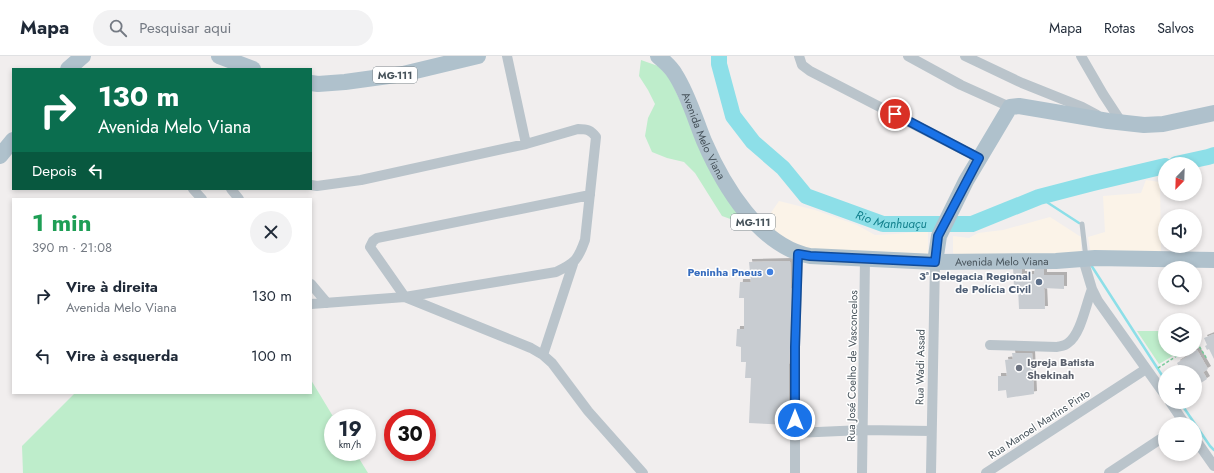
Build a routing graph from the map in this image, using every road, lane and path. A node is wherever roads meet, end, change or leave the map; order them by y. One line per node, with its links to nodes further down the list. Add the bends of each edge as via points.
1 (83, 56): 10 (main road)
2 (219, 56): 11 (main road)
3 (478, 56): 12 (main road, MG-111, via 403,74 345,82)
4 (507, 56): 17 (street)
5 (658, 56): 27 (main road, Avenida Melo Viana / MG-111, via 675,72 721,177 754,224 783,247)
6 (799, 56): 19 (street, via 802,65 810,71)
7 (908, 56): 13 (street, via 961,85)
8 (965, 56): 15 (street)
9 (1081, 56): 15 (street, via 1103,94)
10 (69, 68)
11 (250, 68)
12 (312, 83)
13 (1010, 107): 15 (main road, via 1019,106); 19 (main road)
14 (1214, 113): 15 (main road, via 1163,124)
15 (1115, 122)
16 (12, 141): 18 (main road)
17 (526, 144): 20 (street, via 361,180); 23 (street, via 578,129 592,132 596,137 596,146)
18 (0, 156)
19 (979, 158): 31 (main road, via 938,236)
20 (312, 185)
21 (194, 190): 24 (street)
22 (232, 190): 25 (street)
23 (590, 195): 32 (street, via 585,240); 35 (street, via 377,238 370,247)
24 (201, 198)
25 (238, 198)
26 (1082, 224): 28 (lane)
27 (798, 254): 29 (main road, Avenida Melo Viana / MG-111); 47 (street)
28 (1088, 258): 30 (main road, Avenida Melo Viana / MG-111); 31 (main road, Avenida Melo Viana / MG-111, via 1056,261); 34 (street)
29 (865, 259): 31 (main road, Avenida Melo Viana / MG-111); 45 (street, Rua José Coelho de Vasconcelos)
30 (1214, 260)
31 (935, 262): 46 (street, Rua Wadi Assad)
32 (573, 264): 35 (street, via 556,272); 40 (street)
33 (312, 285): 36 (street)
34 (1092, 289): 38 (street, via 1078,331 1074,339 1067,344 1057,347); 43 (street, via 1098,302)
35 (405, 297): 36 (street); 40 (street)
36 (327, 303): 37 (street)
37 (312, 304)
38 (990, 345)
39 (1202, 351): 42 (path)
40 (543, 355): 51 (street)
41 (1175, 357): 43 (path)
42 (1207, 359)
43 (1151, 369): 44 (street); 55 (street, Rua Manoel Martins Pinto)
44 (1158, 382)
45 (863, 430): 46 (street); 47 (street); 53 (street, Rua José Coelho de Vasconcelos)
46 (931, 430): 54 (street, Rua Wadi Assad)
47 (795, 433): 52 (street)
48 (1158, 441): 56 (street)
49 (1202, 449): 50 (street)
50 (1214, 466)
51 (643, 473)
52 (795, 473)
53 (862, 473)
54 (931, 473)
55 (986, 473)
56 (1108, 473)

